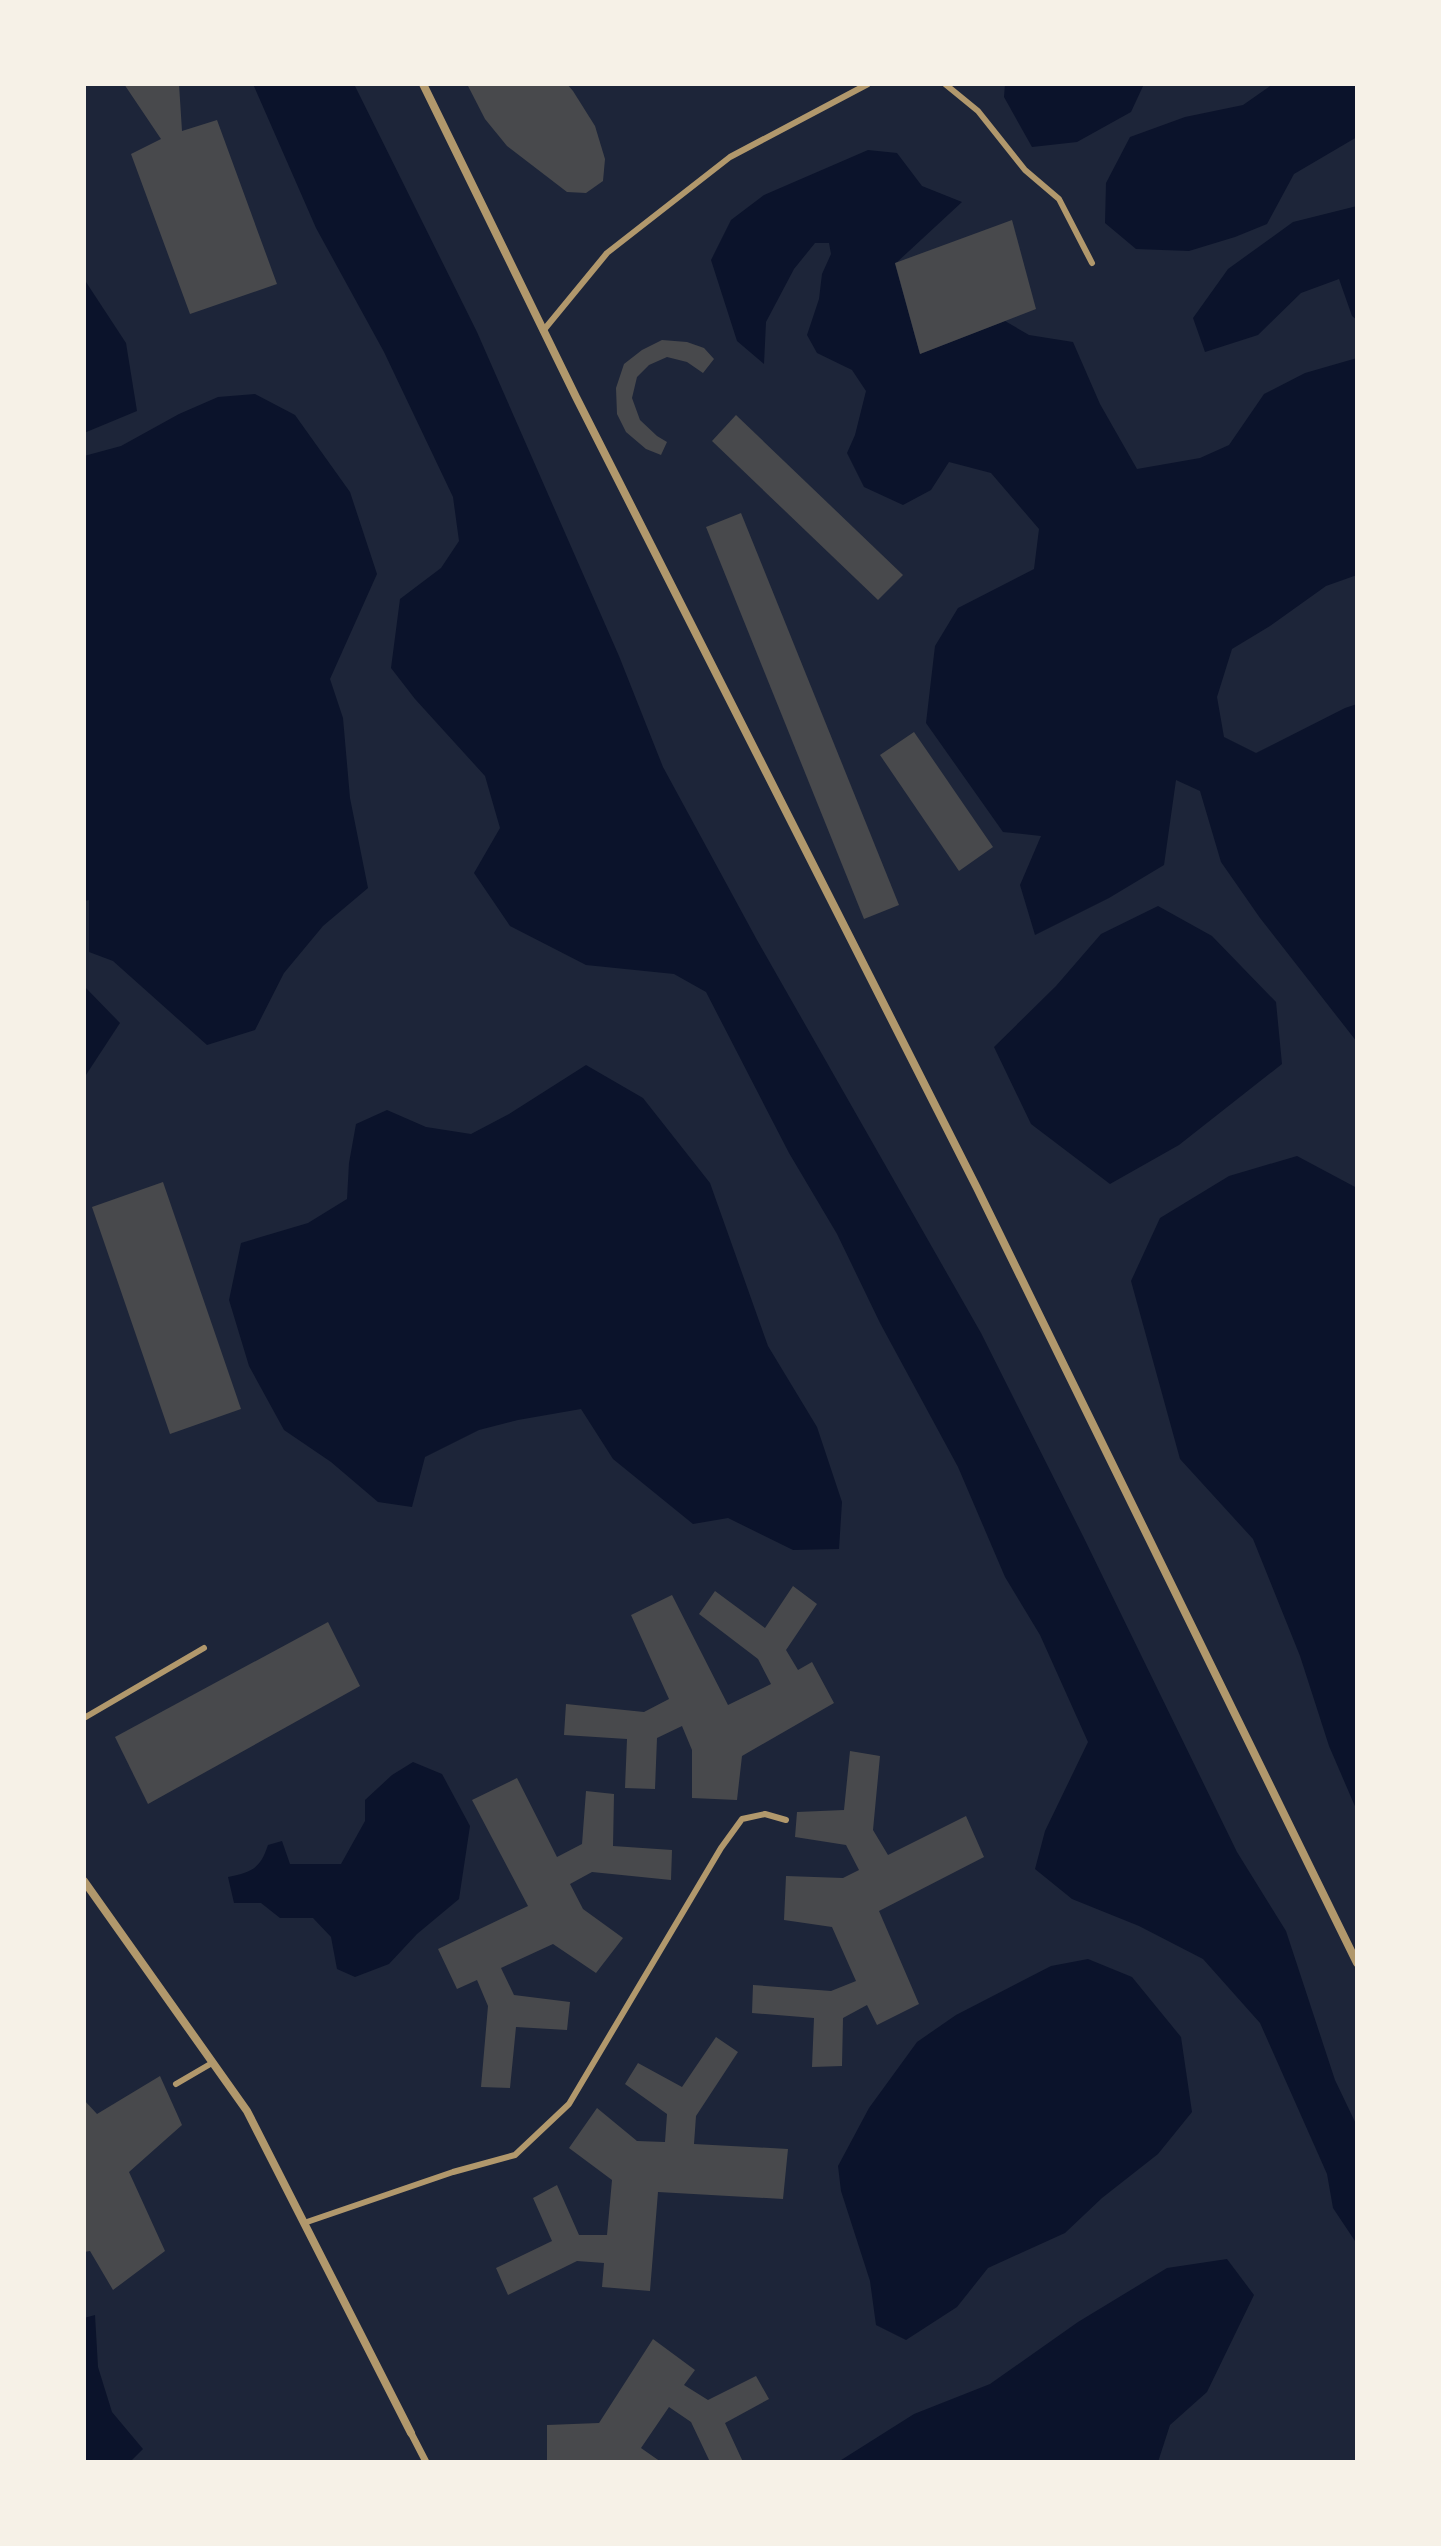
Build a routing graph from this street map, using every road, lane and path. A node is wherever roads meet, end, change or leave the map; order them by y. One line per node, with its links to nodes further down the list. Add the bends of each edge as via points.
1 (423, 84): 5 (street)
2 (868, 84): 5 (lane, via 730,157 607,253)
3 (945, 84): 4 (lane, via 978,111 1025,170 1059,199)
4 (1092, 263)
5 (543, 331): 10 (street, via 984,1203)
6 (204, 1648): 7 (lane)
7 (84, 1718)
8 (786, 1820): 13 (lane, via 765,1814 742,1819 569,2104 515,2155)
9 (84, 1881): 11 (street)
10 (1357, 1963)
11 (212, 2063): 12 (lane); 13 (street, via 247,2111)
12 (176, 2084)
13 (304, 2223): 14 (street)
14 (411, 2433): 15 (street)
15 (426, 2462)

